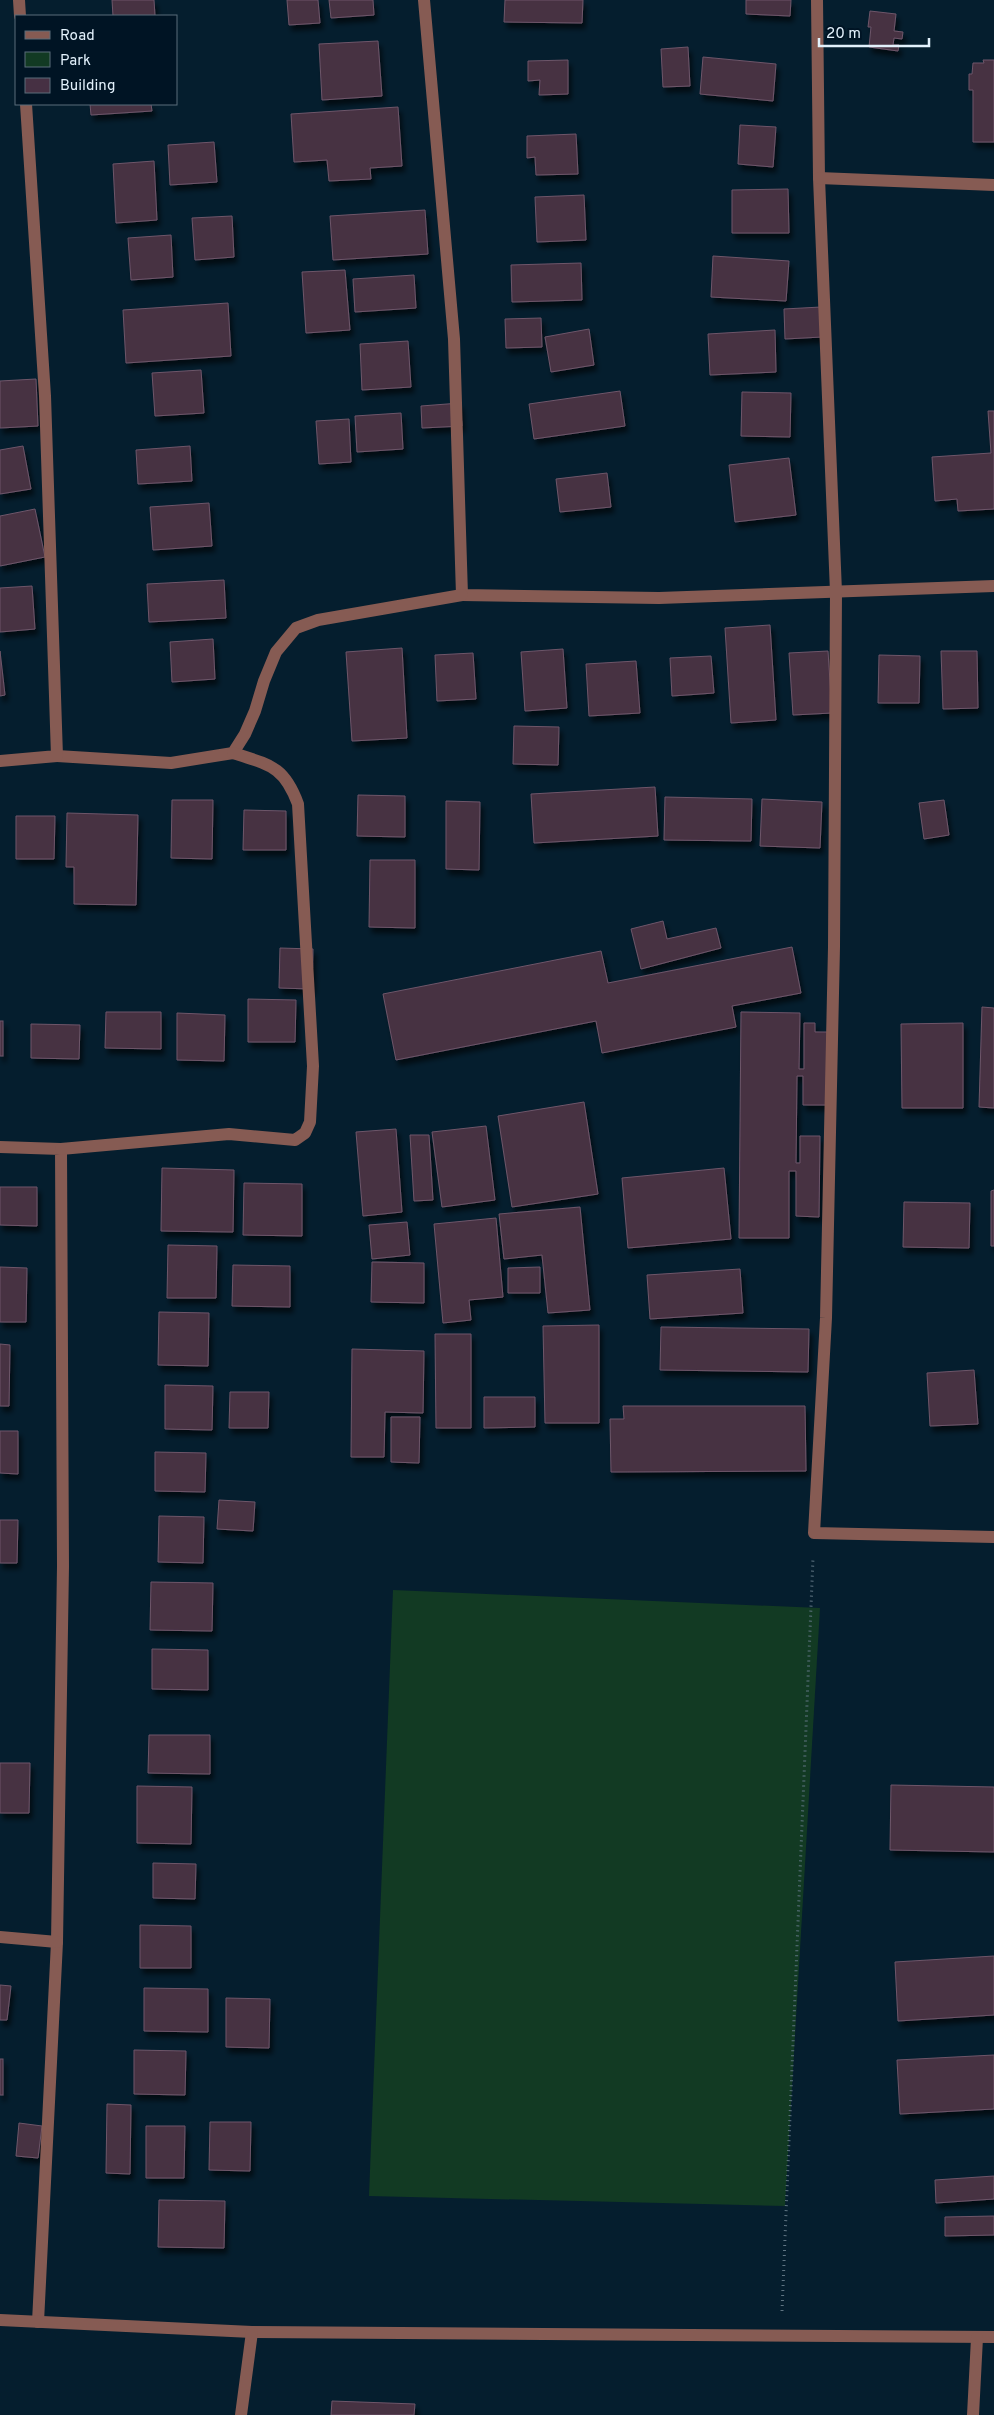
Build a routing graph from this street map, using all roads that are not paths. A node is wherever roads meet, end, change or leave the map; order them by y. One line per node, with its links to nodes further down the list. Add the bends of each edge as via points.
1 (20, 0): 4 (street)
2 (424, 0): 10 (street, via 454,339)
3 (817, 0): 6 (street)
4 (20, 15)
5 (26, 105): 12 (street, via 45,396)
6 (819, 178): 7 (street); 9 (street)
7 (994, 185)
8 (994, 586): 9 (street)
9 (836, 592): 10 (street, via 659,598); 16 (street, via 834,947 826,1308 814,1533)
10 (462, 594): 11 (street, via 318,620 296,628 276,652 255,711)
11 (233, 753): 12 (street, via 170,763); 15 (street, via 272,766 290,783 298,804 313,1066 310,1122 296,1140 229,1134)
12 (56, 756): 13 (street)
13 (0, 761)
14 (0, 1147): 15 (street)
15 (61, 1149): 18 (street, via 63,1566)
16 (994, 1537)
17 (0, 1937): 18 (street)
18 (57, 1942): 20 (street)
19 (0, 2320): 20 (street)
20 (38, 2322): 21 (street)
21 (252, 2332): 23 (street); 24 (street)
22 (994, 2337): 23 (street)
23 (977, 2338): 25 (street)
24 (241, 2415)
25 (973, 2415)

